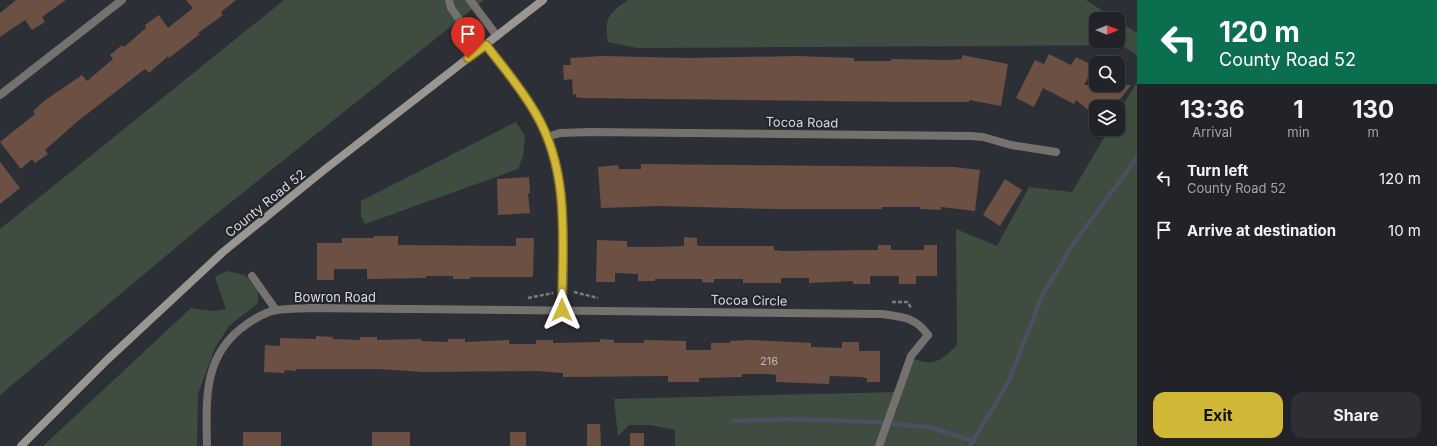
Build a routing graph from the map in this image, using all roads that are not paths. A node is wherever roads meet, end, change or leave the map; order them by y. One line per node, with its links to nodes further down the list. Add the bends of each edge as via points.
1 (122, 0): 7 (street)
2 (449, 0): 6 (street, via 451,8)
3 (470, 0): 5 (street)
4 (544, 0): 5 (main road, County Road 52)
5 (497, 36): 6 (main road, County Road 52)
6 (483, 47): 8 (street, via 527,99); 13 (main road, County Road 52, via 223,252 112,355)
7 (0, 95)
8 (547, 136): 9 (street, Tocoa Road, via 590,132 971,136); 12 (street, via 558,168 563,204)
9 (1056, 152)
10 (252, 276): 11 (street)
11 (276, 310): 12 (street, Bowron Road); 14 (street, Bowron Road, via 260,316 240,329 216,359 210,375 208,394)
12 (562, 310): 15 (street, Tocoa Circle, via 882,314 910,319 918,323 928,335 910,356)
13 (21, 446)
14 (207, 446)
15 (879, 446)

